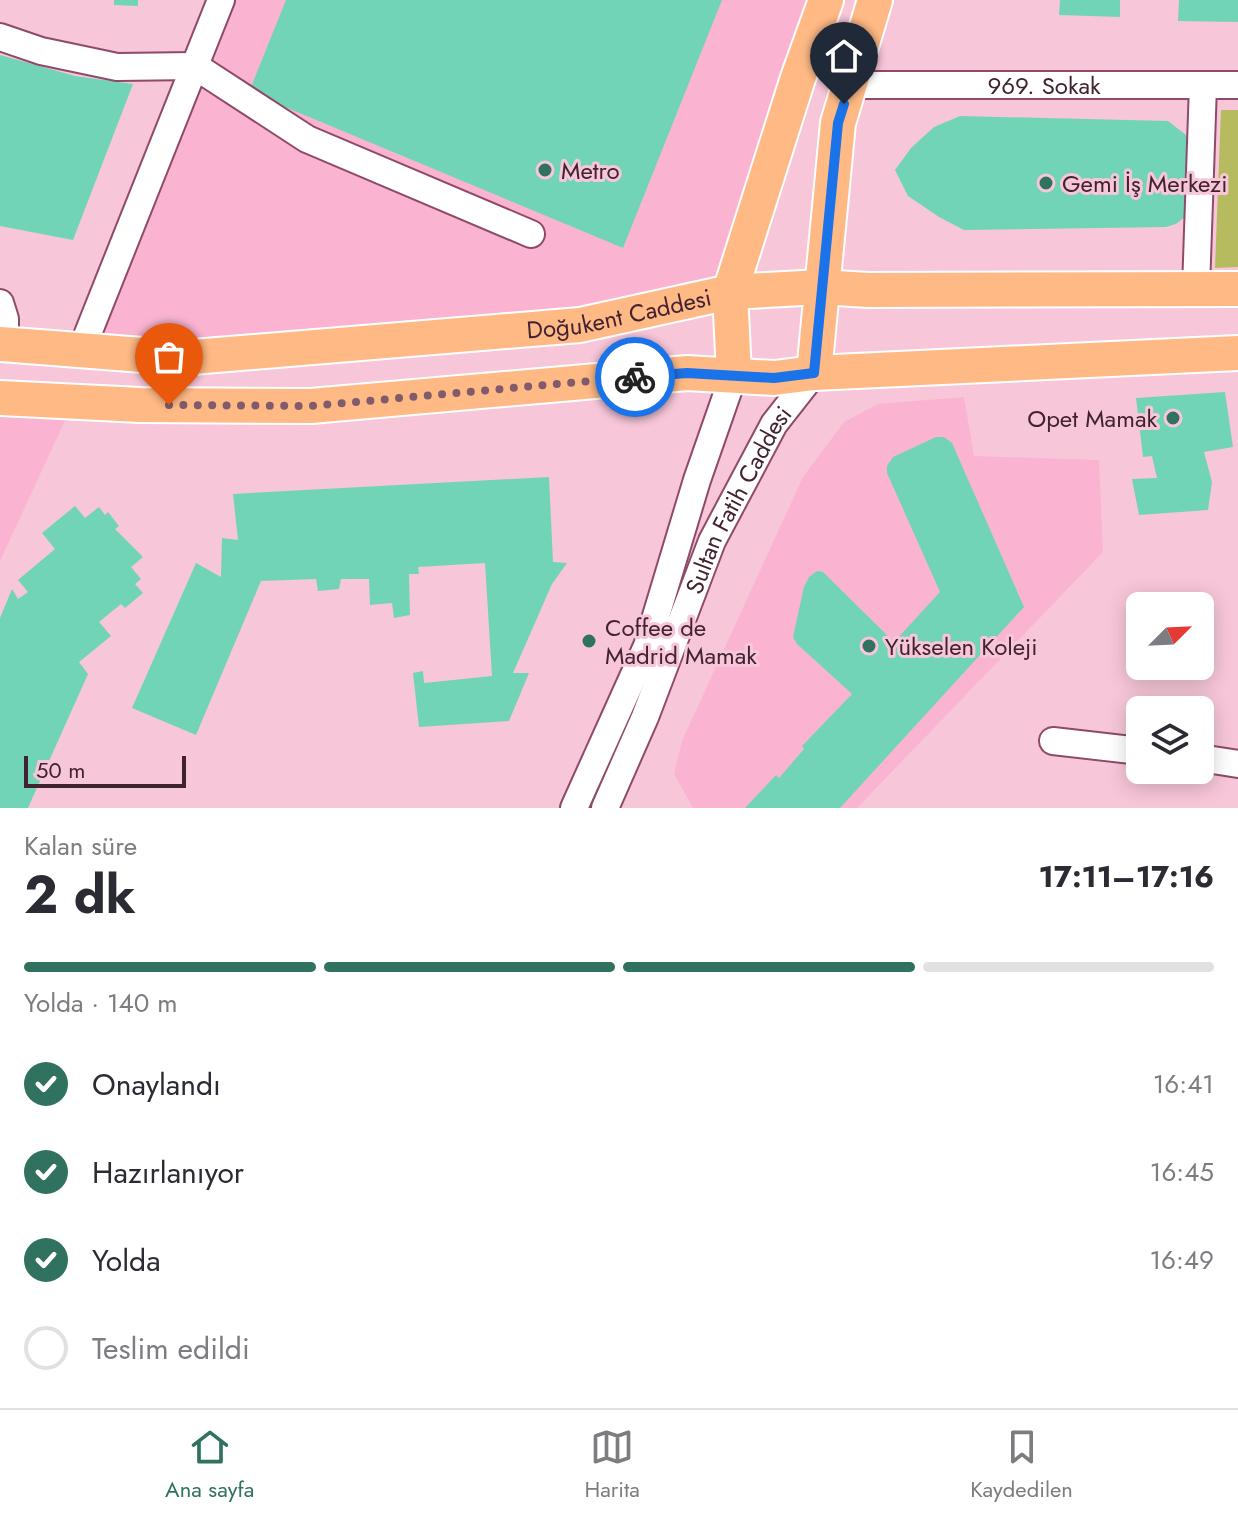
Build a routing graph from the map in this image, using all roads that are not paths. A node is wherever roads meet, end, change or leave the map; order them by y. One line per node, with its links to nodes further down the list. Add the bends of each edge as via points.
1 (221, 0): 5 (street)
2 (826, 0): 13 (main road, Sultan Fatih Caddesi)
3 (875, 0): 6 (main road)
4 (0, 37): 5 (street, via 117,67)
5 (195, 66): 9 (street, via 307,139); 16 (street)
6 (850, 85): 7 (street, 969. Sokak); 10 (main road, via 838,123)
7 (1203, 85): 8 (street, 969. Sokak); 11 (street)
8 (1238, 85)
9 (531, 234)
10 (820, 287): 11 (main road, Doğukent Caddesi); 13 (main road, Doğukent Caddesi); 18 (main road)
11 (1196, 289): 12 (main road, Doğukent Caddesi)
12 (1238, 289)
13 (730, 292): 16 (main road, Doğukent Caddesi, via 580,325 181,358); 19 (main road, Sultan Fatih Caddesi)
14 (0, 303): 15 (street)
15 (3, 345): 16 (main road, Doğukent Caddesi)
16 (81, 351)
17 (1238, 353): 18 (main road)
18 (814, 373): 19 (main road, via 774,378); 26 (street, Sultan Fatih Caddesi, via 774,424 712,541)
19 (734, 374): 20 (main road, via 687,373 311,406); 25 (street, Sultan Fatih Caddesi, via 647,646)
20 (0, 398)
21 (1053, 741): 22 (street)
22 (1126, 749)
23 (1214, 760): 24 (street)
24 (1238, 764)
25 (574, 808)
26 (605, 808)

